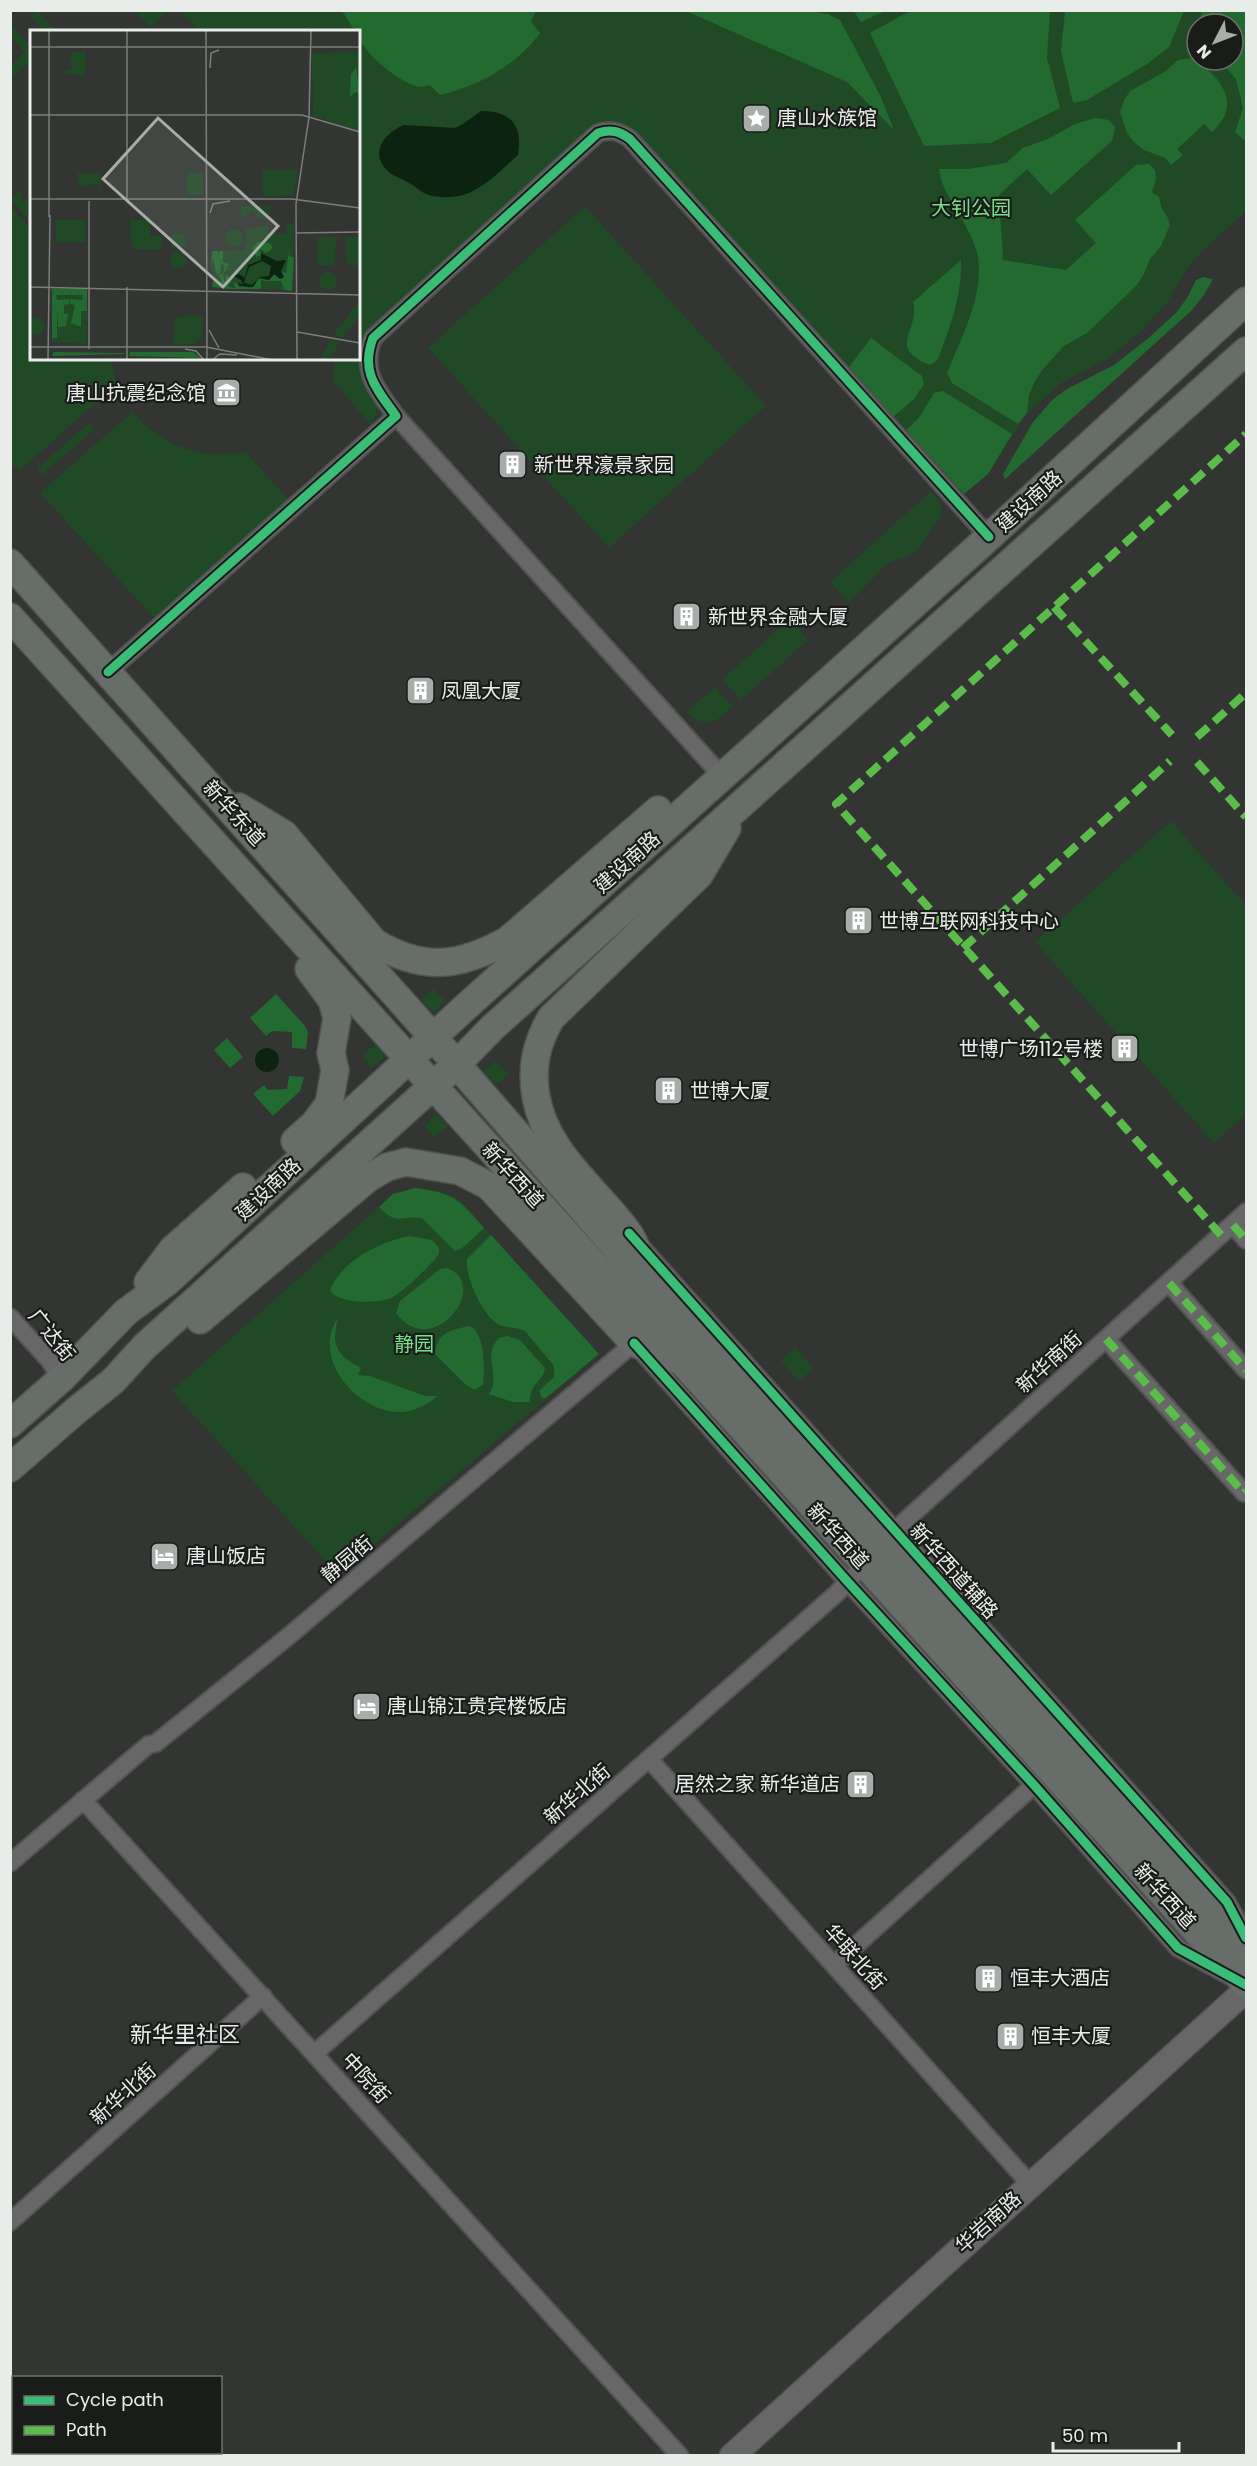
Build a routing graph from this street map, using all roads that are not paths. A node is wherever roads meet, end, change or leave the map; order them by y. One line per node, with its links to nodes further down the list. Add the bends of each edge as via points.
1 (1246, 301): 4 (main road, 建设南路)
2 (1244, 358): 11 (main road, 建设南路)
3 (396, 416): 4 (street, via 372,383 368,370 373,338 598,134 607,130 620,132); 7 (street); 9 (street)
4 (989, 537): 8 (main road, 建设南路)
5 (10, 563): 7 (main road, 新华东道)
6 (10, 617): 12 (main road, 新华东道)
7 (108, 672): 10 (main road, 新华东道)
8 (758, 744): 9 (main road); 13 (main road, 建设南路)
9 (712, 765): 10 (main road, via 508,940 453,963 415,959 374,942 284,834)
10 (215, 792): 13 (main road, 新华东道)
11 (742, 803): 15 (main road, 建设南路); 19 (main road, via 699,875 551,1018 540,1038 533,1077 544,1128 557,1150)
12 (226, 855): 14 (main road, 新华东道); 23 (main road, via 248,898 332,1000 337,1018 331,1053 334,1085 329,1104 314,1124 173,1249)
13 (433, 1037): 14 (main road, 建设南路); 15 (main road, 新华东道)
14 (410, 1058): 16 (main road, 新华东道); 23 (main road, 建设南路, via 167,1282)
15 (456, 1065): 16 (main road, 建设南路); 22 (main road, 新华西道)
16 (433, 1086): 27 (main road, 新华西道); 30 (main road, 建设南路, via 144,1347)
17 (1246, 1212): 18 (street, 新华南街)
18 (1233, 1225): 20 (street); 21 (street, 新华南街)
19 (629, 1233): 22 (main road); 34 (street, 新华西道辅路)
20 (1246, 1240)
21 (1169, 1282): 25 (street, 新华南街); 28 (street)
22 (656, 1294): 34 (main road, 新华西道)
23 (126, 1312): 29 (main road, 建设南路)
24 (10, 1317): 29 (street, 广达街, via 49,1359)
25 (1106, 1339): 33 (street); 34 (street, 新华南街)
26 (634, 1343): 27 (main road); 30 (main road, via 489,1186 460,1171 406,1162 387,1167 367,1179 192,1327); 35 (street); 38 (street, 静园街, via 290,1635)
27 (679, 1360): 35 (main road, 新华西道)
28 (1246, 1370)
29 (61, 1379): 31 (main road, 建设南路)
30 (113, 1382): 32 (main road, 建设南路)
31 (10, 1424)
32 (10, 1468)
33 (1246, 1491)
34 (887, 1536): 40 (street, 新华西道辅路, via 1227,1902); 41 (main road, 新华西道)
35 (856, 1573): 36 (street, 新华北街); 37 (street); 43 (main road, 新华西道)
36 (650, 1759): 42 (street, 华联北街); 46 (street, 新华北街)
37 (1034, 1785): 42 (street); 43 (street, via 1178,1948)
38 (83, 1800): 39 (street); 45 (street, 中院街)
39 (10, 1863)
40 (1246, 1938)
41 (1246, 1950)
42 (834, 1965): 47 (street, 华联北街)
43 (1246, 1984)
44 (1246, 1990): 47 (street, 华岩南路)
45 (263, 1996): 46 (street, 中院街); 48 (street, 新华北街)
46 (315, 2053): 49 (street, 中院街)
47 (1030, 2184): 50 (street, 华岩南路)
48 (10, 2223)
49 (680, 2456)
50 (732, 2456)

